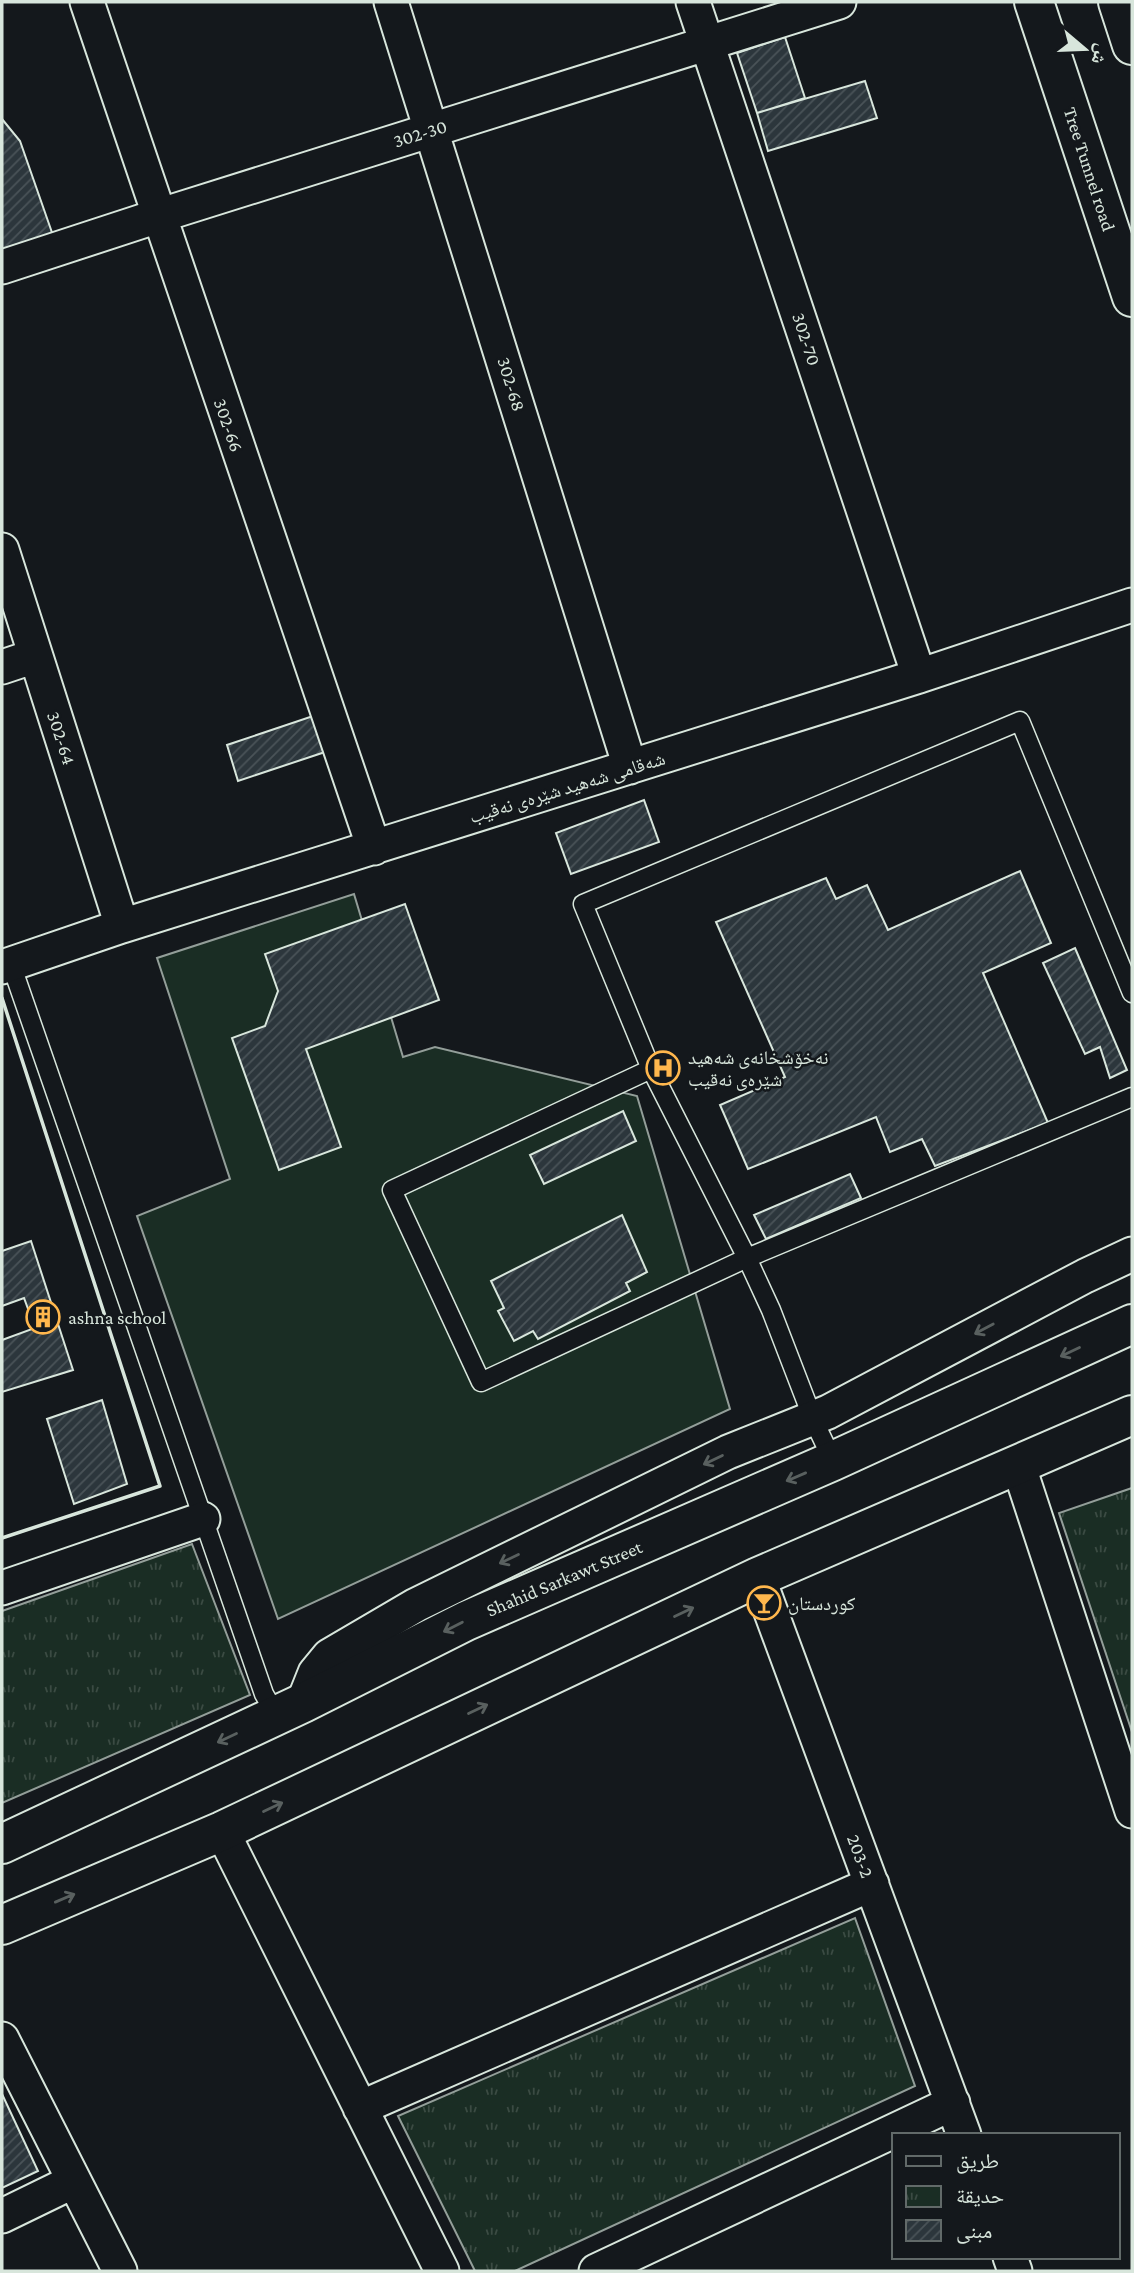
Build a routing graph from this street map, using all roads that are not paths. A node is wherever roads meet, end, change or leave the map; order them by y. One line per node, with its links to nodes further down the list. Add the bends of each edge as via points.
1 (87, 2): 8 (street, 302-66)
2 (391, 2): 7 (street, 302-68)
3 (693, 2): 6 (street, 302-70)
4 (839, 2): 6 (street, 302-30)
5 (1034, 2): 10 (main road, Tree Tunnel road)
6 (708, 43): 7 (street, 302-30); 15 (street, 302-70)
7 (433, 129): 8 (street, 302-30); 16 (street, 302-68)
8 (158, 216): 9 (street, 302-30); 17 (street, 302-66)
9 (2, 267)
10 (1132, 297)
11 (2, 550): 13 (street, 302-64)
12 (1132, 605): 15 (street, شەقامی شەهید شێرەی نەقیب)
13 (36, 656): 14 (street); 18 (street, 302-64)
14 (2, 667)
15 (919, 676): 16 (street, شەقامی شەهید شێرەی نەقیب)
16 (630, 767): 17 (street, شەقامی شەهید شێرەی نەقیب)
17 (374, 848): 18 (street, شەقامی شەهید شێرەی نەقیب)
18 (122, 926): 19 (street, شەقامی شەهید شێرەی نەقیب)
19 (7, 965): 30 (lane)
20 (1132, 993): 21 (lane, via 1020,721 583,904)
21 (651, 1069): 24 (lane); 24 (lane, via 392,1190 481,1382)
22 (1132, 1097): 24 (lane)
23 (1132, 1254): 27 (street, one-way to 27)
24 (747, 1258): 27 (lane)
25 (1132, 1324): 28 (main road, Shahid Sarkawt Street, one-way to 28)
26 (1132, 1415): 29 (main road)
27 (813, 1419): 28 (lane); 33 (street, one-way to 33, via 728,1452 416,1605 329,1656)
28 (833, 1461): 33 (main road, Shahid Sarkawt Street, one-way to 33, via 466,1621)
29 (1018, 1464): 31 (main road); 34 (street)
30 (202, 1519): 32 (street); 33 (lane, via 264,1694)
31 (758, 1577): 35 (main road, one-way to 31); 37 (street, 203-2)
32 (2, 1588)
33 (290, 1709): 36 (main road, Shahid Sarkawt Street, one-way to 36)
34 (1130, 1793)
35 (222, 1831): 38 (main road, one-way to 35); 41 (street)
36 (2, 1844)
37 (872, 1884): 40 (street, 203-2); 41 (street)
38 (2, 1925)
39 (2, 2039): 43 (street)
40 (953, 2103): 42 (street, 203-2); 47 (street)
41 (360, 2108): 46 (street)
42 (963, 2133)
43 (74, 2181): 44 (street); 45 (street)
44 (2, 2216)
45 (120, 2271)
46 (442, 2271)
47 (596, 2271)

